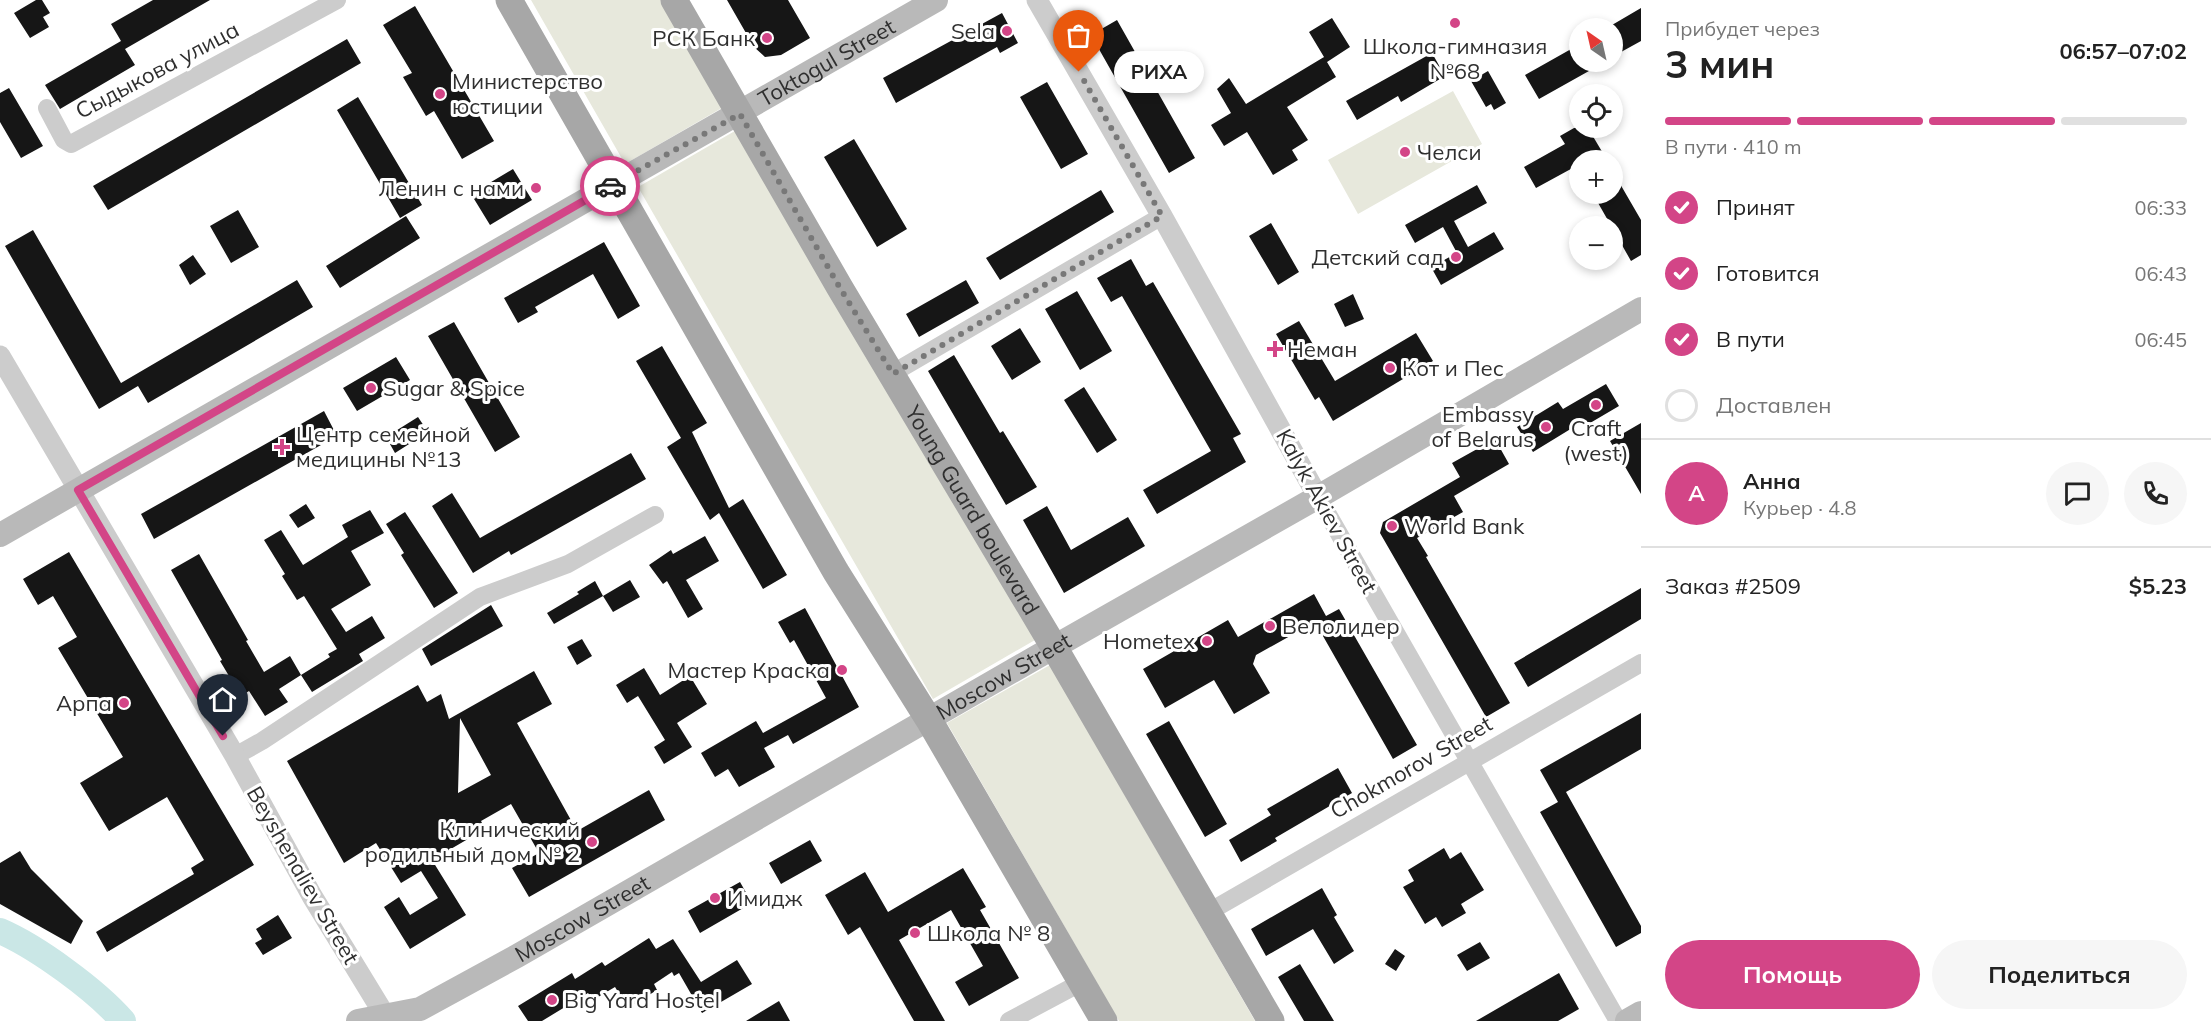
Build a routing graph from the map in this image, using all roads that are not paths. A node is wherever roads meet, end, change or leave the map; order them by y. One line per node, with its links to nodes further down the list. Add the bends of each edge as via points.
1 (337, 0): 6 (street, Сыдыкова улица, via 70,144 63,140)
2 (509, 0): 8 (main road)
3 (674, 0): 7 (main road, Young Guard boulevard)
4 (936, 0): 7 (main road, Toktogul Street)
5 (1037, 0): 9 (street, Kalyk Akiev Street)
6 (47, 108)
7 (740, 114): 8 (main road, Toktogul Street); 12 (main road, Young Guard boulevard)
8 (614, 184): 13 (main road, Toktogul Street); 19 (main road, via 836,572)
9 (1162, 216): 12 (street); 14 (street, Kalyk Akiev Street)
10 (1641, 309): 14 (main road, Moscow Street)
11 (0, 356): 13 (street, Beyshenaliev Street)
12 (893, 374): 17 (main road, Young Guard boulevard)
13 (78, 490): 16 (main road, Toktogul Street); 20 (street, Beyshenaliev Street)
14 (1318, 498): 17 (main road, Moscow Street); 21 (street, Kalyk Akiev Street)
15 (655, 515): 20 (street, via 568,564 480,597)
16 (0, 535)
17 (1054, 647): 19 (main road, Moscow Street); 22 (main road, Young Guard boulevard)
18 (1641, 663): 21 (street, Chokmorov Street)
19 (929, 720): 23 (main road); 25 (main road, Moscow Street, via 517,956 420,1009)
20 (235, 756): 25 (street, Beyshenaliev Street, via 312,896)
21 (1468, 762): 22 (street, Chokmorov Street); 30 (street, Kalyk Akiev Street)
22 (1206, 913): 29 (main road, Young Guard boulevard)
23 (1082, 982): 27 (street); 28 (main road)
24 (1641, 1013): 31 (main road)
25 (386, 1018): 26 (main road, Moscow Street)
26 (358, 1021)
27 (1009, 1021)
28 (1104, 1021)
29 (1270, 1021)
30 (1618, 1021)
31 (1627, 1021)

